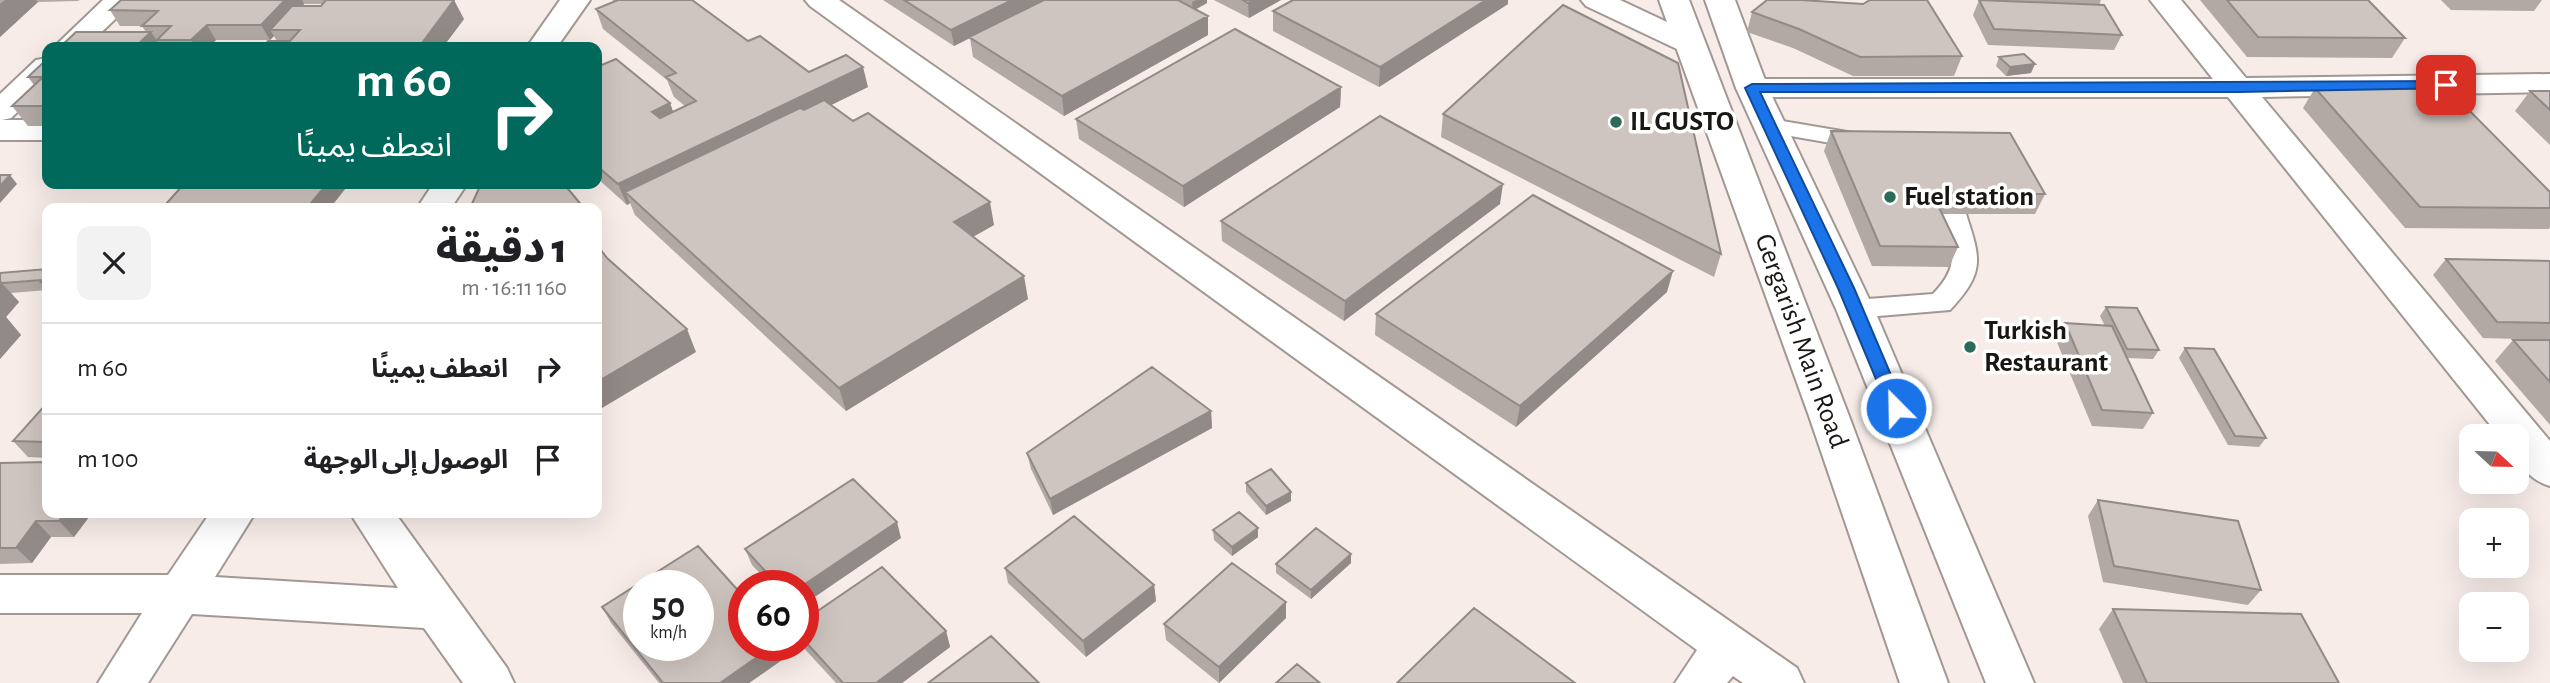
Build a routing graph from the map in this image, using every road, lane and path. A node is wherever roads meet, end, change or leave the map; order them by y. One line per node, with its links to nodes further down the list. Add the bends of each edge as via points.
1 (120, 0): 8 (street)
2 (575, 0): 9 (street)
3 (820, 0): 28 (street)
4 (1596, 0): 10 (street)
5 (1674, 0): 10 (street, Gergarish Main Road)
6 (1720, 0): 13 (street, Gergarish Main Road)
7 (2165, 0): 14 (street)
8 (74, 42)
9 (546, 42)
10 (1690, 44): 33 (street, Gergarish Main Road)
11 (42, 72): 15 (street)
12 (2550, 83): 14 (street)
13 (1752, 88): 14 (street); 16 (street, Gergarish Main Road)
14 (2239, 88): 22 (street)
15 (0, 111)
16 (1771, 126): 19 (lane); 21 (street, Gergarish Main Road)
17 (0, 130): 18 (street)
18 (42, 130)
19 (1884, 146)
20 (1953, 214): 21 (lane, via 1968,263 1962,282 1940,303)
21 (1855, 309): 34 (street, Gergarish Main Road)
22 (2550, 470)
23 (230, 518): 26 (street)
24 (375, 518): 27 (street)
25 (0, 594): 26 (street)
26 (180, 594): 27 (street); 29 (street)
27 (437, 610): 30 (street)
28 (1728, 646): 31 (street); 32 (street)
29 (122, 683)
30 (490, 683)
31 (1699, 683)
32 (1780, 683)
33 (1924, 683)
34 (2010, 683)

